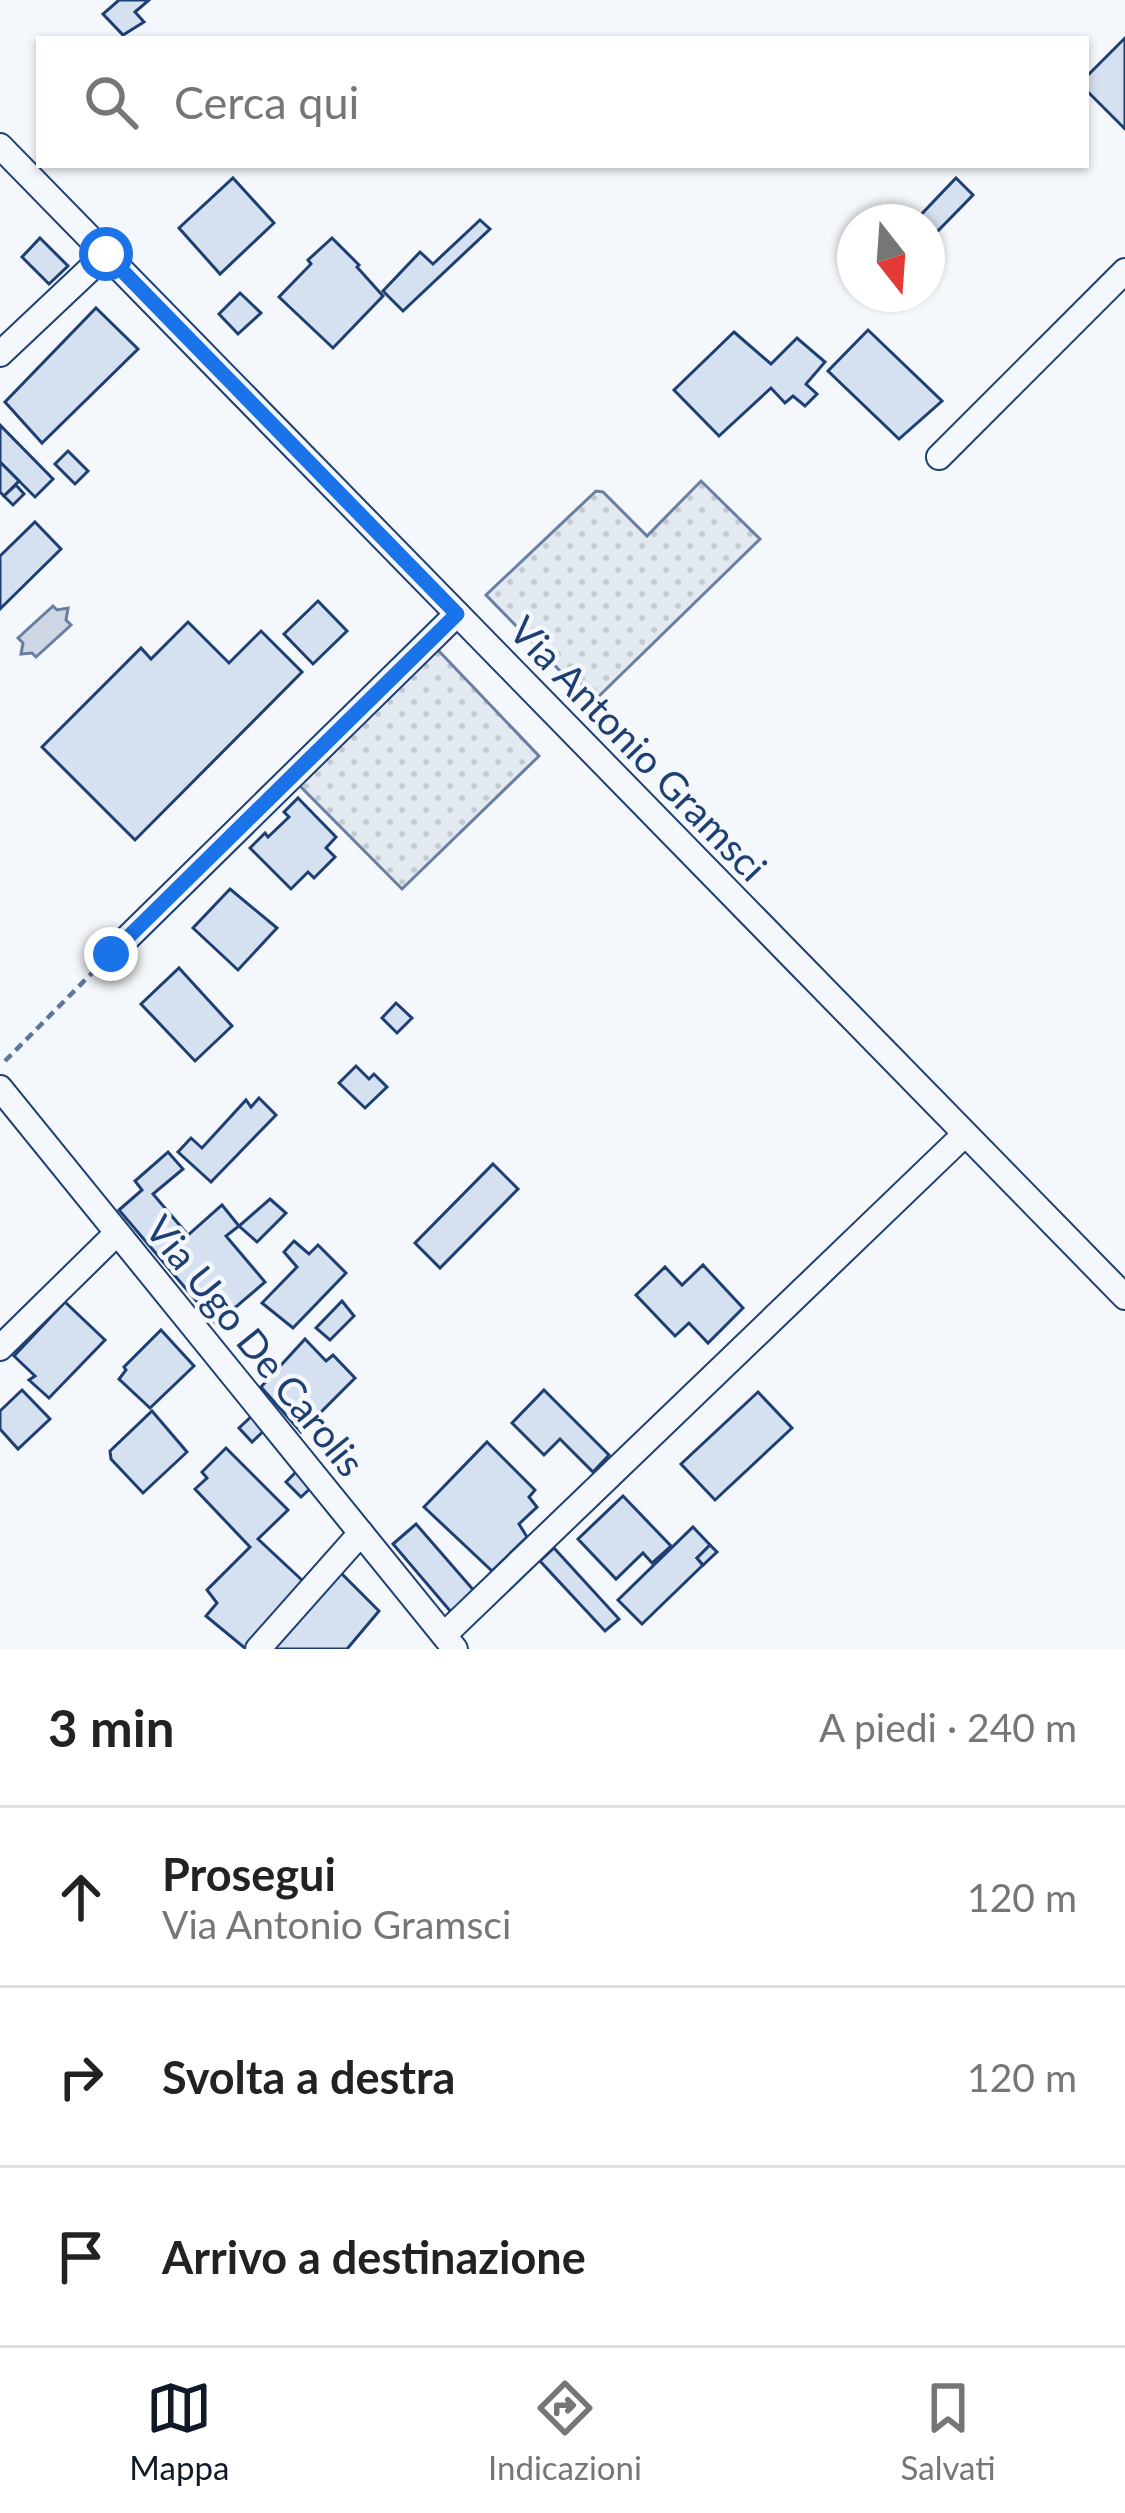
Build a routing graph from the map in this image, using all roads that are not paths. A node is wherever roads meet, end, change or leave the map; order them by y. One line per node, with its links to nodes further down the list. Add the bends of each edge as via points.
1 (0, 146): 2 (street, Via Antonio Gramsci)
2 (106, 254): 4 (street); 6 (street, Via Antonio Gramsci)
3 (1125, 272): 5 (street)
4 (0, 355)
5 (939, 457)
6 (457, 614): 7 (street); 9 (street, Via Antonio Gramsci)
7 (111, 954)
8 (0, 1088): 10 (street, Via Ugo De Carolis)
9 (963, 1136): 11 (street, Via Antonio Gramsci); 14 (street)
10 (117, 1233): 12 (street); 13 (street, Via Ugo De Carolis)
11 (1125, 1297)
12 (0, 1348)
13 (361, 1533): 14 (street, Via Ugo De Carolis); 15 (street)
14 (449, 1642)
15 (258, 1649)

